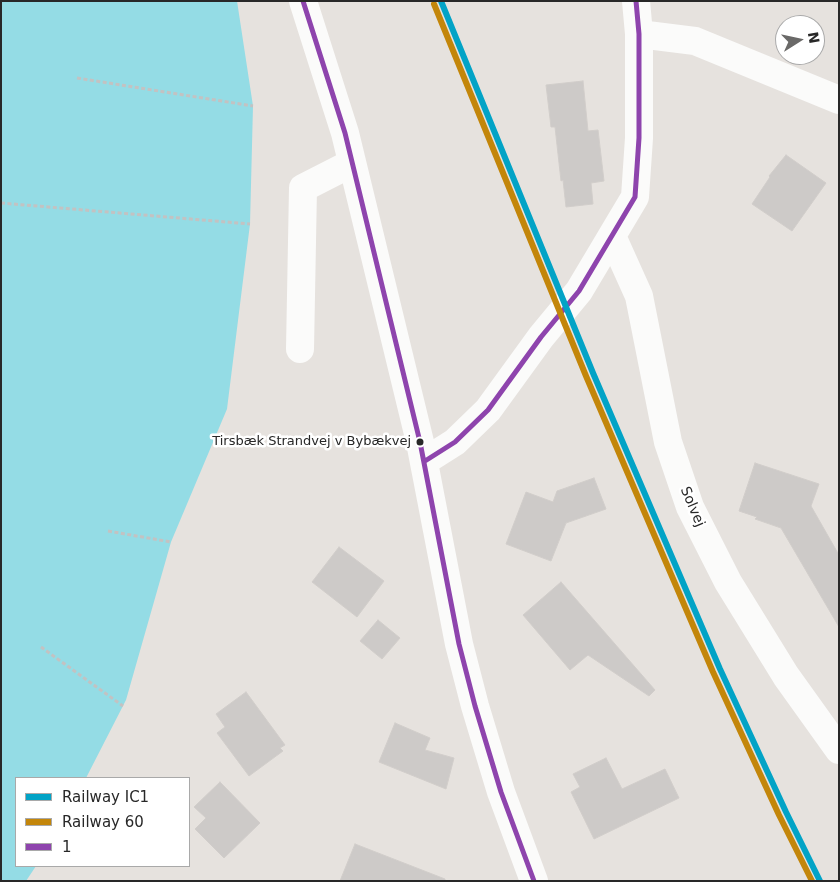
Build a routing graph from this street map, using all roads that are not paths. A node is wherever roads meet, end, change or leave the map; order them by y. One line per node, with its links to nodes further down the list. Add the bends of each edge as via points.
1 (303, 1): 5 (street)
2 (636, 1): 3 (street)
3 (639, 34): 4 (street, via 695,41); 6 (street, via 639,138 635,197)
4 (839, 100)
5 (352, 163): 7 (street, via 303,188); 8 (street)
6 (612, 236): 8 (street, via 579,292 541,337 488,410 455,442); 9 (street, Solvej, via 640,296 668,442 690,507 728,582 786,676)
7 (300, 349)
8 (424, 460): 10 (street, via 463,662 501,792)
9 (839, 750)
10 (534, 881)

